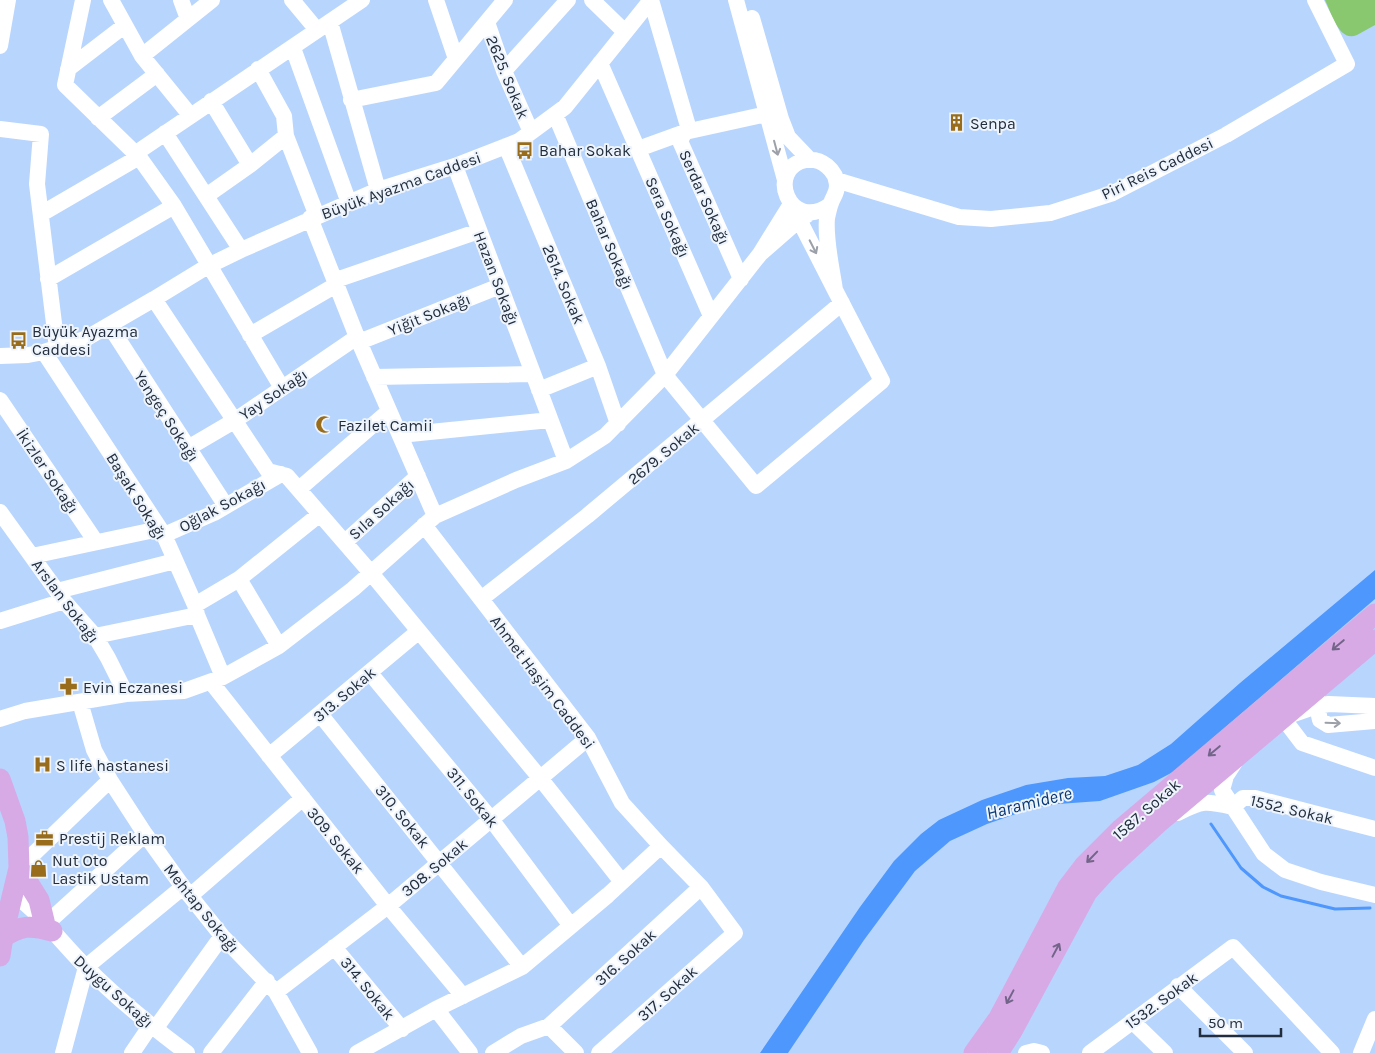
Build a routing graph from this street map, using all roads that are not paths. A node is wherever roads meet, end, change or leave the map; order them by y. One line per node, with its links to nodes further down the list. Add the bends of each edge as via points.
1 (8, 0): 21 (street)
2 (83, 0): 26 (street)
3 (111, 0): 18 (street)
4 (180, 0): 16 (street)
5 (212, 0): 16 (street)
6 (292, 0): 19 (street)
7 (362, 0): 19 (street)
8 (436, 0): 24 (street)
9 (505, 0): 17 (street)
10 (568, 0): 28 (street)
11 (592, 0): 20 (street)
12 (651, 0): 20 (street, Büyük Ayazma Caddesi); 38 (street, Serdar Sokağı, via 688,126)
13 (736, 0): 33 (street)
14 (747, 0): 44 (street, via 788,137)
15 (1314, 0): 48 (street, Piri Reis Caddesi, via 1347,64 1226,135 1113,193 1050,213 991,219 959,217)
16 (188, 19): 23 (street)
17 (487, 22): 24 (street); 28 (street, 2625. Sokak)
18 (124, 26): 23 (street); 26 (street)
19 (323, 26): 22 (street); 30 (street)
20 (625, 32): 25 (street, Büyük Ayazma Caddesi)
21 (0, 46)
22 (293, 48): 27 (street); 51 (street)
23 (142, 56): 29 (street)
24 (456, 59): 30 (street, via 436,83)
25 (600, 63): 32 (street, Büyük Ayazma Caddesi, via 565,107); 42 (street, Sera Sokağı)
26 (68, 68): 35 (street, via 65,85)
27 (258, 69): 31 (street); 40 (street, Ahmet Haşim Caddesi, via 284,116)
28 (504, 71): 37 (street, 2625. Sokak)
29 (157, 74): 34 (street); 35 (street)
30 (352, 100): 49 (street)
31 (211, 101): 34 (street); 45 (street)
32 (555, 114): 37 (street, Büyük Ayazma Caddesi); 76 (street, Bahar Sokağı)
33 (767, 114): 38 (street); 47 (street, one-way to 47)
34 (190, 115): 39 (street)
35 (98, 118): 43 (street)
36 (0, 129): 55 (street, via 41,134 37,184)
37 (531, 132): 41 (street, Büyük Ayazma Caddesi)
38 (684, 132): 42 (street); 63 (street, Serdar Sokağı, via 680,141)
39 (165, 133): 43 (street); 50 (street)
40 (286, 136): 45 (street); 57 (street, Ahmet Haşim Caddesi)
41 (506, 146): 46 (street, Büyük Ayazma Caddesi); 74 (street, 2614. Sokak)
42 (638, 150): 68 (street, Sera Sokağı)
43 (137, 155): 54 (street); 55 (street)
44 (810, 160): 47 (street, via 794,166); 48 (street, via 826,165)
45 (250, 165): 50 (street)
46 (455, 166): 49 (street, Büyük Ayazma Caddesi); 58 (street, Hazan Sokağı)
47 (785, 180): 52 (street, via 786,197)
48 (836, 180): 53 (street, via 835,197)
49 (378, 190): 51 (street, Büyük Ayazma Caddesi)
50 (206, 196): 59 (street)
51 (349, 203): 57 (street, Büyük Ayazma Caddesi)
52 (791, 204): 56 (street); 60 (street)
53 (830, 204): 56 (street); 66 (street, via 828,238)
54 (174, 206): 61 (street); 62 (street)
55 (41, 214): 62 (street)
56 (805, 216): 60 (street); 66 (street, one-way to 66)
57 (314, 217): 59 (street, Büyük Ayazma Caddesi); 64 (street, Ahmet Haşim Caddesi)
58 (479, 230): 64 (street); 65 (street, Hazan Sokağı)
59 (241, 250): 61 (street, Büyük Ayazma Caddesi)
60 (760, 254): 63 (street)
61 (208, 266): 67 (street, Büyük Ayazma Caddesi); 70 (street)
62 (48, 279): 72 (street)
63 (741, 279): 68 (street)
64 (336, 282): 70 (street); 71 (street, Ahmet Haşim Caddesi)
65 (500, 286): 71 (street, Yiğit Sokağı); 75 (street, Hazan Sokağı)
66 (839, 297): 83 (street, 2679. Sokak); 83 (street, Bahar Sokağı, via 882,381 756,486)
67 (154, 299): 69 (street, Büyük Ayazma Caddesi); 84 (street)
68 (711, 316): 76 (street)
69 (109, 325): 72 (street, Büyük Ayazma Caddesi, via 85,339); 87 (street, Yengeç Sokağı)
70 (250, 335): 78 (street)
71 (358, 340): 77 (street, Ahmet Haşim Caddesi); 78 (street, Yay Sokağı)
72 (50, 350): 73 (street, Büyük Ayazma Caddesi); 96 (street, Başak Sokağı)
73 (0, 356)
74 (598, 366): 79 (street); 85 (street, 2614. Sokak)
75 (533, 374): 77 (street); 79 (street, Hazan Sokağı)
76 (665, 375): 83 (street, Bahar Sokağı); 85 (street)
77 (374, 377): 81 (street, Ahmet Haşim Caddesi)
78 (282, 388): 84 (street, Yay Sokağı)
79 (539, 390): 82 (street, Hazan Sokağı)
80 (0, 400): 97 (street, İkizler Sokağı)
81 (389, 411): 86 (street, Ahmet Haşim Caddesi); 91 (street)
82 (550, 420): 86 (street); 88 (street, Hazan Sokağı)
83 (702, 420): 104 (street, 2679. Sokak)
84 (234, 421): 87 (street, Yay Sokağı); 89 (street, via 268,471)
85 (618, 424): 88 (street)
86 (400, 435): 90 (street, Ahmet Haşim Caddesi)
87 (188, 448): 92 (street, Yengeç Sokağı)
88 (566, 461): 95 (street, via 516,480)
89 (281, 474): 91 (street); 92 (street, Oğlak Sokağı)
90 (418, 476): 95 (street, Ahmet Haşim Caddesi); 98 (street, Sıla Sokağı)
91 (298, 489): 94 (street)
92 (226, 506): 96 (street, Oğlak Sokağı)
93 (0, 512): 99 (street, Arslan Sokağı)
94 (320, 514): 98 (street); 102 (street)
95 (430, 521): 101 (street); 104 (street, Ahmet Haşim Caddesi)
96 (162, 532): 97 (street, Oğlak Sokağı); 100 (street, Başak Sokağı)
97 (96, 542): 99 (street, Oğlak Sokağı)
98 (345, 542): 101 (street)
99 (32, 556): 103 (street, Arslan Sokağı)
100 (175, 562): 103 (street); 105 (street, Başak Sokağı)
101 (371, 573): 108 (street); 111 (street)
102 (239, 579): 105 (street); 111 (street)
103 (60, 596): 107 (street); 109 (street, Arslan Sokağı)
104 (481, 599): 124 (street, Ahmet Haşim Caddesi)
105 (196, 610): 109 (street); 114 (street, Başak Sokağı)
106 (1375, 614): 112 (main road, 1587. Sokak, one-way to 112)
107 (0, 621)
108 (419, 631): 113 (street, 313. Sokak); 128 (street)
109 (95, 636): 115 (street, Arslan Sokağı)
110 (1375, 640): 116 (main road, 1587. Sokak)
111 (279, 646): 114 (street)
112 (1309, 670): 116 (street); 119 (main road, 1587. Sokak)
113 (370, 673): 120 (street, 313. Sokak); 134 (street, 311. Sokak)
114 (217, 680): 115 (street, via 184,691); 126 (street, 309. Sokak)
115 (126, 694): 117 (street)
116 (1317, 698): 118 (street, via 1329,704); 121 (main road, 1587. Sokak); 123 (street, one-way to 123, via 1320,720 1328,725)
117 (80, 702): 122 (street, via 25,711); 130 (street, Mehtap Sokağı, via 94,750)
118 (1375, 706)
119 (1261, 711): 121 (street); 175 (main road, 1587. Sokak, one-way to 175, via 1121,829 1084,866 1068,887 999,1018)
120 (320, 714): 126 (street, 313. Sokak); 140 (street, 310. Sokak)
121 (1283, 718): 125 (main road, 1587. Sokak); 127 (street, via 1302,743)
122 (0, 719)
123 (1375, 721)
124 (588, 738): 128 (street, 308. Sokak); 139 (street, Ahmet Haşim Caddesi, via 622,803)
125 (1242, 753): 133 (street, via 1226,776 1222,790); 136 (main road, 1587. Sokak)
126 (269, 756): 132 (street, 309. Sokak)
127 (1375, 768)
128 (540, 778): 134 (street, 308. Sokak); 142 (street)
129 (0, 779): 135 (main road)
130 (110, 780): 138 (street, Mehtap Sokağı); 141 (street)
131 (0, 798): 135 (main road)
132 (303, 798): 144 (street); 147 (street, 309. Sokak)
133 (1233, 807): 136 (street, 1552. Sokak, via 1203,802); 137 (street, 1552. Sokak, via 1243,798 1254,798); 145 (street, via 1264,854 1285,870)
134 (491, 819): 140 (street, 308. Sokak); 148 (street, 311. Sokak)
135 (15, 820): 141 (main road)
136 (1158, 823): 176 (main road, 1587. Sokak, one-way to 136, via 1087,892)
137 (1375, 829)
138 (145, 834): 144 (street, Mehtap Sokağı); 149 (street)
139 (660, 846): 142 (street); 143 (street, Ahmet Haşim Caddesi)
140 (440, 862): 147 (street, 308. Sokak); 155 (street, 310. Sokak)
141 (19, 868): 146 (main road); 149 (main road, via 38,900)
142 (622, 882): 148 (street)
143 (701, 887): 150 (street, Ahmet Haşim Caddesi); 162 (street, 316. Sokak)
144 (186, 891): 151 (street, Mehtap Sokağı); 154 (street)
145 (1375, 895)
146 (9, 896): 149 (street, Duygu Sokağı); 152 (main road)
147 (388, 906): 153 (street, 308. Sokak); 158 (street, 309. Sokak)
148 (571, 926): 155 (street)
149 (48, 928): 152 (main road, via 19,928); 154 (street, Duygu Sokağı)
150 (735, 933): 174 (street, 317. Sokak)
151 (222, 936): 157 (street, Mehtap Sokağı); 163 (street)
152 (1, 947)
153 (334, 947): 157 (street, 308. Sokak); 164 (street, 314. Sokak)
154 (86, 967): 163 (street, Duygu Sokağı); 166 (street)
155 (522, 967): 158 (street)
156 (1178, 986): 161 (street, 1532. Sokak); 181 (street); 182 (street, 1532. Sokak, via 1233,948)
157 (271, 987): 169 (street, 308. Sokak); 170 (street, Mehtap Sokağı)
158 (463, 996): 159 (street)
159 (436, 1009): 164 (street); 172 (street)
160 (1375, 1019): 183 (street)
161 (1132, 1021): 179 (street, 1532. Sokak); 180 (street)
162 (549, 1026): 165 (street); 173 (street, via 521,1036)
163 (153, 1027): 167 (street); 168 (street, Duygu Sokağı)
164 (402, 1029): 171 (street)
165 (567, 1050)
166 (63, 1053)
167 (132, 1053)
168 (187, 1053)
169 (211, 1053)
170 (310, 1053)
171 (357, 1053)
172 (470, 1053)
173 (493, 1053)
174 (599, 1053)
175 (974, 1053)
176 (998, 1053)
177 (1026, 1053): 178 (street)
178 (1042, 1053)
179 (1090, 1053)
180 (1165, 1053)
181 (1246, 1053)
182 (1332, 1053)
183 (1361, 1053)

